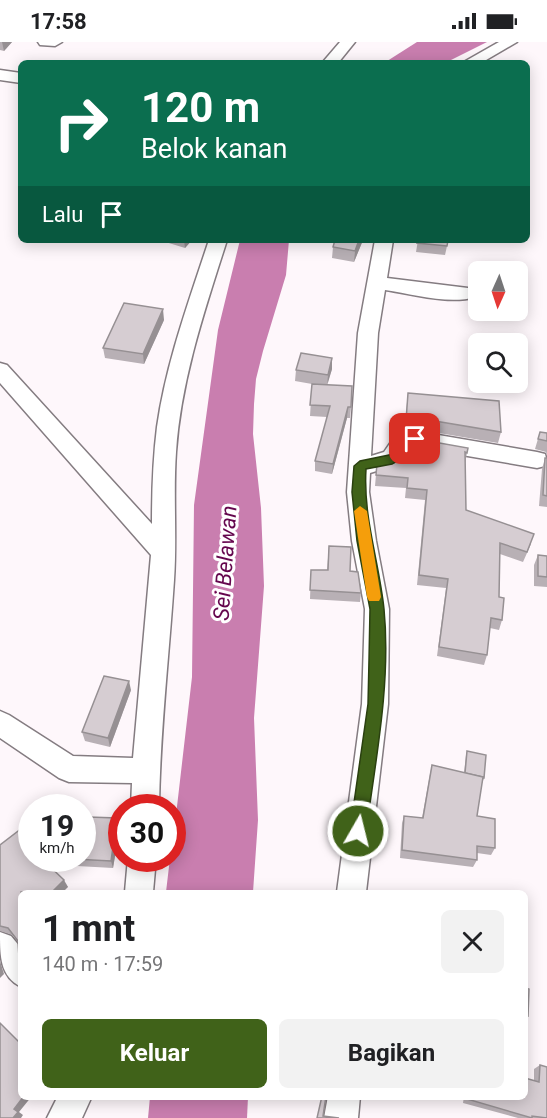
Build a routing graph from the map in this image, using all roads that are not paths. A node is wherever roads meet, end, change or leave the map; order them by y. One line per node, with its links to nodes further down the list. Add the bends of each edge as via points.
1 (45, 42): 2 (street)
2 (55, 42)
3 (348, 42): 5 (street)
4 (510, 42): 6 (street)
5 (333, 60)
6 (476, 60)
7 (0, 75): 8 (street)
8 (18, 78)
9 (217, 243): 16 (street, via 175,389 165,452)
10 (384, 243): 11 (street)
11 (379, 283): 12 (street); 15 (street, via 368,333)
12 (468, 292)
13 (0, 370): 16 (street)
14 (537, 460): 15 (street, via 415,439 403,442 392,459)
15 (360, 466): 22 (street, via 358,492 377,609 377,660)
16 (164, 553): 18 (street)
17 (0, 723): 18 (street, via 69,769)
18 (145, 771): 19 (street)
19 (145, 794)
20 (141, 872): 21 (street)
21 (139, 890)
22 (351, 890)
23 (0, 947): 24 (street)
24 (18, 968)
25 (73, 1100): 27 (street)
26 (343, 1100): 28 (street)
27 (64, 1118)
28 (341, 1118)

